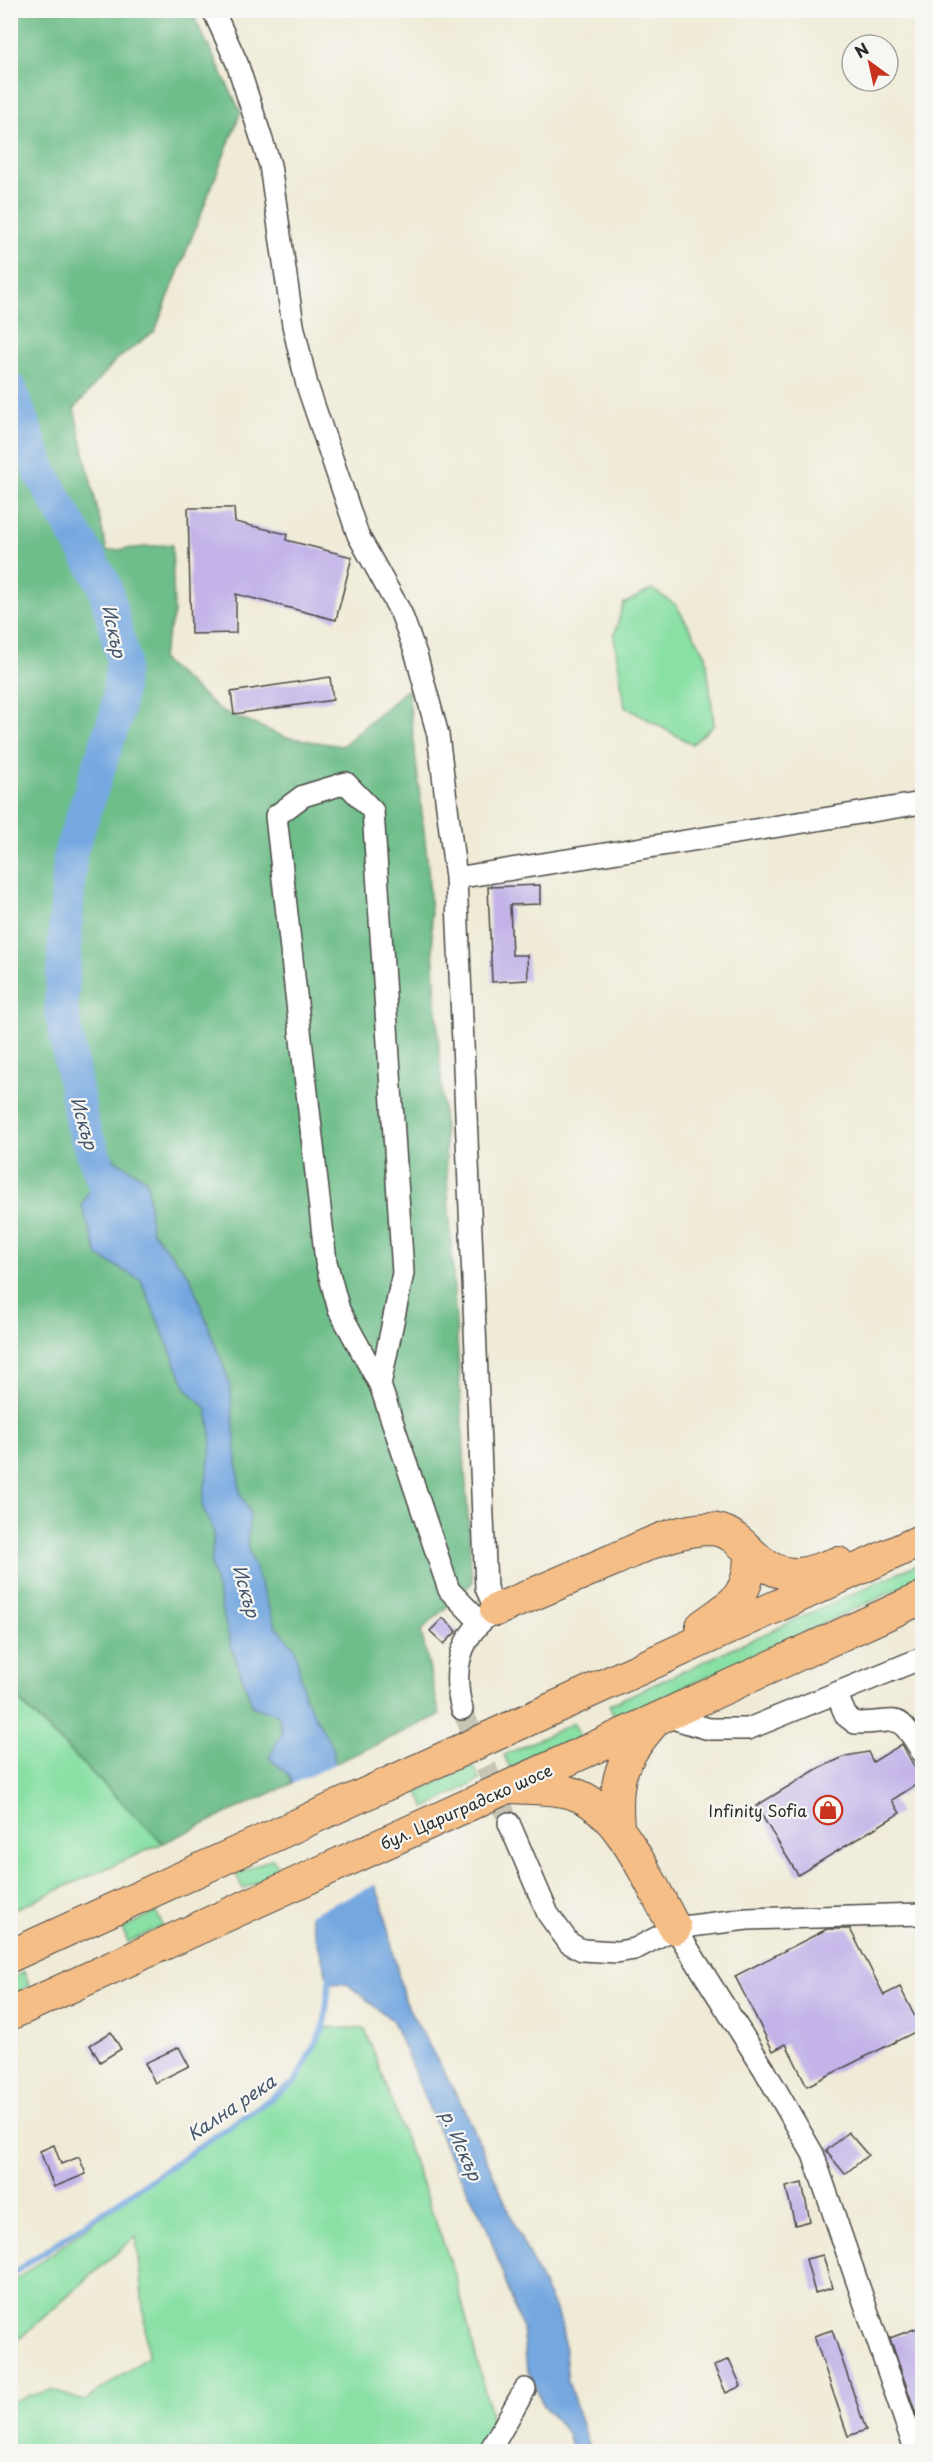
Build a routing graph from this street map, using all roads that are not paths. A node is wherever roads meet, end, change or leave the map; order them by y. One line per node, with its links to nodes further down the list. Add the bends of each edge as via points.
1 (213, 10): 3 (street, via 237,63 270,165 293,325 307,386 358,535 401,613 430,701)
2 (922, 803): 3 (street)
3 (456, 878): 8 (street)
4 (380, 1385): 4 (street, via 339,1310 326,1262 276,816 303,796 346,783 373,811 403,1273); 8 (street, via 449,1590)
5 (922, 1539): 6 (highway, via 801,1574 780,1572); 10 (highway)
6 (750, 1556): 8 (highway, via 735,1537 723,1531 694,1530 662,1539); 10 (highway, via 745,1592)
7 (922, 1598): 13 (highway, бул. Цариградско шосе)
8 (487, 1616): 12 (street, via 466,1641 458,1662 457,1690)
9 (922, 1658): 11 (street)
10 (648, 1665): 20 (highway)
11 (837, 1695): 13 (street, via 748,1729 709,1729); 14 (street, via 846,1716 855,1723 895,1719 907,1726)
12 (462, 1709)
13 (660, 1718): 15 (highway, бул. Цариградско шосе); 17 (highway, via 635,1744 621,1769 615,1794)
14 (922, 1752)
15 (508, 1787): 17 (highway, via 575,1794 589,1800); 21 (highway, бул. Цариградско шосе)
16 (509, 1823): 19 (street, via 548,1914 569,1943 582,1950 617,1952 635,1949)
17 (618, 1828): 19 (highway)
18 (922, 1914): 19 (street, via 747,1919)
19 (675, 1928): 24 (street, via 813,2154)
20 (10, 1956)
21 (10, 2014)
22 (525, 2389): 23 (street)
23 (489, 2451)
24 (916, 2451)

